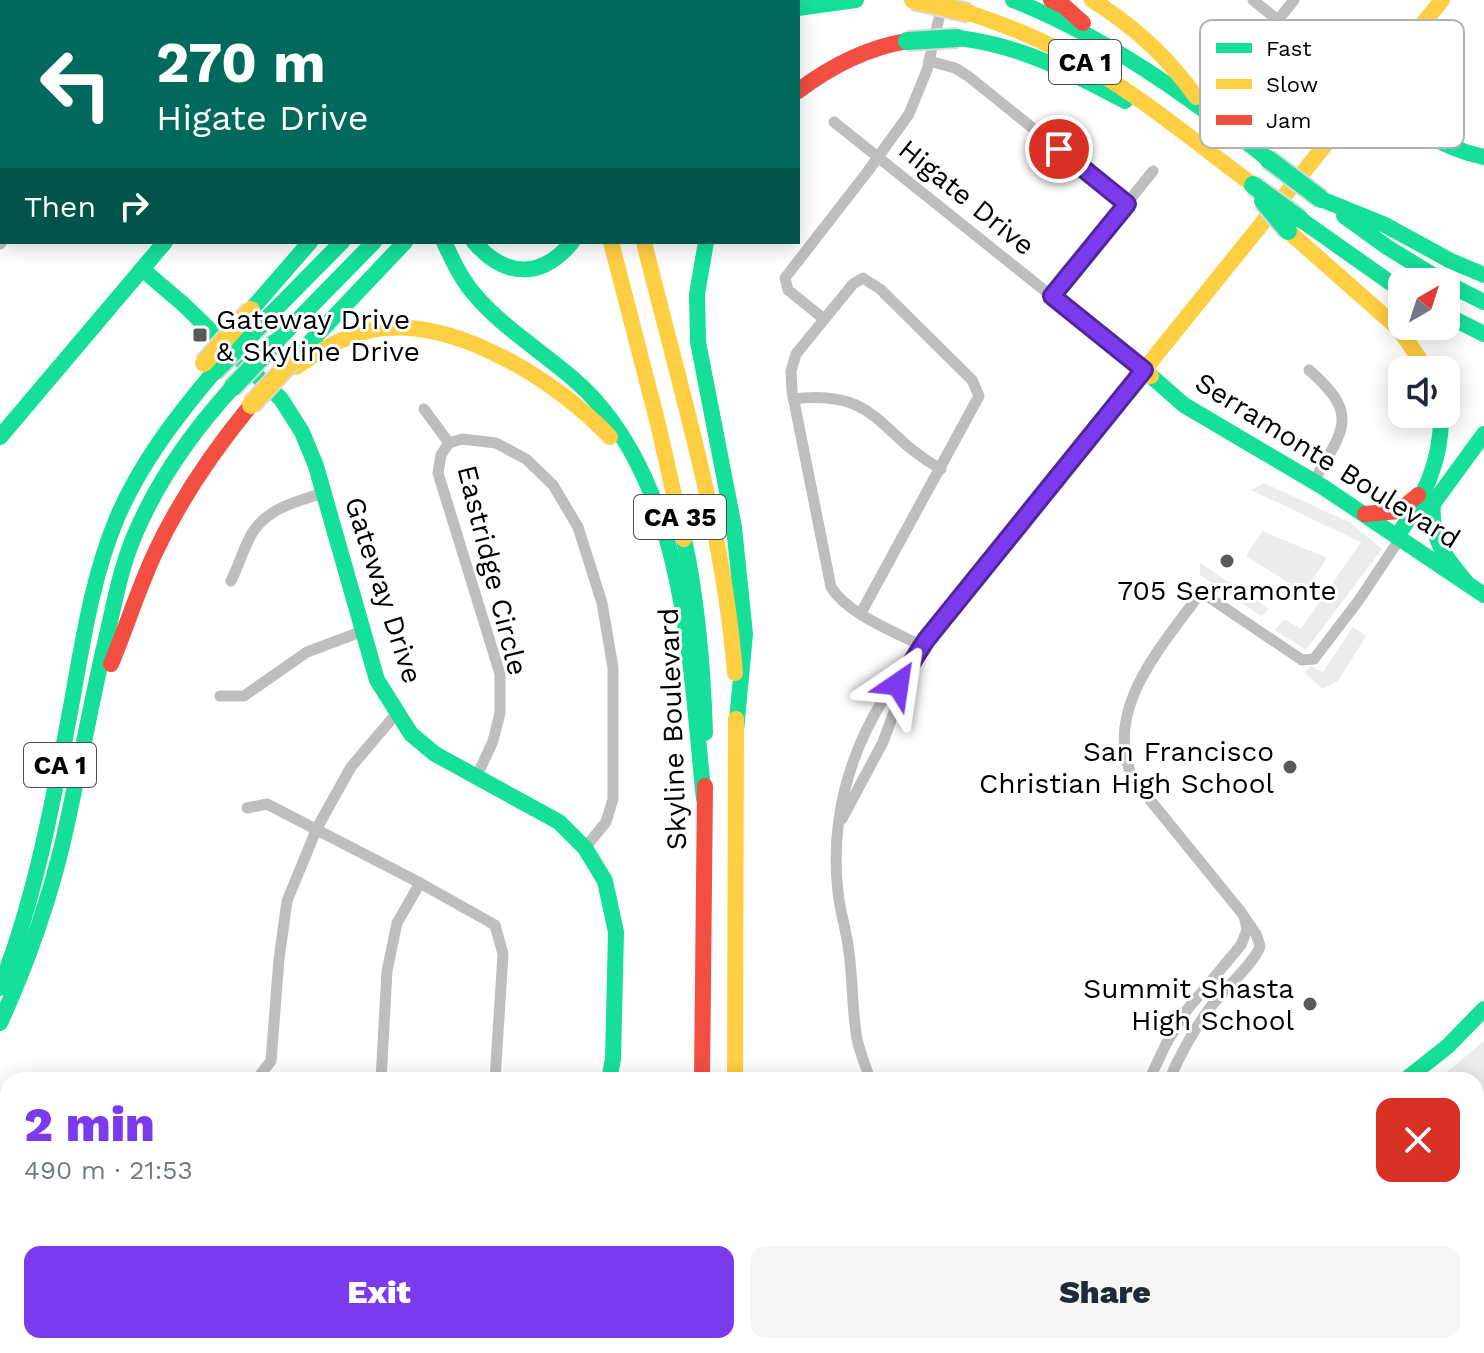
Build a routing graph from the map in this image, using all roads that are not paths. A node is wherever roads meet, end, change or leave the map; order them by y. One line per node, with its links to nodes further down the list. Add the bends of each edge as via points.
1 (856, 0): 10 (main road)
2 (913, 0): 19 (main road, CA 1, bridge, via 1032,35 1116,81)
3 (943, 0): 14 (street)
4 (1013, 0): 13 (main road, CA 1)
5 (1051, 0): 13 (main road)
6 (1092, 0): 16 (main road, via 1173,63)
7 (1253, 0): 11 (street)
8 (1294, 0): 11 (street)
9 (1442, 0): 12 (main road)
10 (800, 8)
11 (1278, 20)
12 (1426, 20)
13 (1103, 42): 17 (main road, CA 1)
14 (929, 61): 25 (street, via 909,114); 29 (street, via 968,76)
15 (800, 90): 19 (main road, bridge, via 826,70 881,46 958,38 999,43 1086,80)
16 (1200, 103)
17 (1200, 106)
18 (834, 122): 25 (street, Higate Drive)
19 (1187, 137): 20 (main road, CA 1, bridge)
20 (1200, 146)
21 (1202, 148): 30 (main road, CA 1, bridge, via 1253,185)
22 (1254, 148): 28 (main road, CA 1, bridge)
23 (1322, 148): 55 (main road)
24 (1448, 148): 26 (main road)
25 (878, 157): 47 (street, Higate Drive); 50 (street, via 785,278 788,290)
26 (1483, 157)
27 (1153, 171): 29 (street)
28 (1321, 199): 42 (main road, CA 1); 44 (main road)
29 (1127, 204): 47 (street)
30 (1294, 225): 45 (main road); 53 (main road, via 1399,329)
31 (163, 244): 43 (main road)
32 (309, 244): 49 (main road)
33 (340, 244): 49 (main road)
34 (372, 244): 81 (main road, CA 1, bridge, via 232,388 182,448 141,521 119,581)
35 (403, 244): 54 (main road)
36 (445, 244): 69 (main road, via 463,282 486,310 566,372 603,410 640,466)
37 (476, 244): 38 (main road, via 493,262 522,271 548,265)
38 (571, 244)
39 (612, 244): 85 (main road, Skyline Boulevard / CA 35, via 693,579 703,672)
40 (644, 244): 83 (main road, CA 35, via 720,550 731,628)
41 (706, 244): 83 (main road, via 697,331 734,527 745,634)
42 (1421, 268)
43 (142, 269): 61 (main road); 66 (main road, Gateway Drive, via 281,399 302,432)
44 (1484, 275)
45 (1388, 282)
46 (1460, 290): 48 (main road, CA 1)
47 (1052, 296): 55 (street, Higate Drive)
48 (1484, 302)
49 (256, 317): 92 (main road, CA 1, bridge, via 152,436 128,483 89,606 42,863)
50 (824, 319): 57 (street, via 794,359); 64 (street, via 856,281 867,279 974,383 978,402)
51 (1460, 322): 52 (main road)
52 (1484, 334)
53 (1417, 356)
54 (293, 364): 69 (main road, via 334,342 378,329 427,329 468,340 549,385 597,423 633,470); 81 (main road, bridge, via 207,461 180,504)
55 (1144, 370): 65 (main road, Serramonte Boulevard, via 1185,406); 76 (street)
56 (1309, 370): 65 (street, via 1335,394 1342,414 1339,437)
57 (793, 399): 64 (street, via 832,398 863,407); 74 (street, via 829,580 839,598)
58 (424, 409): 62 (street)
59 (1440, 428): 63 (main road)
60 (1484, 434): 67 (main road)
61 (0, 437)
62 (449, 443): 84 (street, Eastridge Circle, via 438,473 500,674 500,713); 89 (street, Eastridge Circle, via 496,443 526,459 553,485 578,527 602,603 613,668 613,799 606,822)
63 (1438, 456): 68 (main road, via 1425,486 1406,507); 70 (main road)
64 (941, 469): 74 (street)
65 (1314, 481): 68 (main road, Serramonte Boulevard)
66 (323, 493): 71 (street, via 279,508 262,521); 75 (main road, Gateway Drive)
67 (1433, 504): 70 (main road); 72 (main road, via 1433,537)
68 (1365, 514): 70 (main road, Serramonte Boulevard)
69 (662, 526): 85 (main road, via 684,632)
70 (1402, 538): 72 (main road, Serramonte Boulevard); 91 (street, via 1314,659 1302,660 1201,592 1132,696 1122,739 1133,779)
71 (231, 581)
72 (1466, 582): 73 (main road, Serramonte Boulevard)
73 (1484, 595)
74 (861, 613): 76 (street)
75 (363, 631): 78 (street, via 307,652 244,696); 82 (main road, Gateway Drive, via 377,680)
76 (922, 646): 77 (street)
77 (898, 684)
78 (220, 696)
79 (884, 698): 88 (street, via 847,773)
80 (897, 704): 88 (street)
81 (90, 710): 94 (main road, CA 1, via 58,861 27,961)
82 (396, 714): 84 (main road, Gateway Drive, via 435,754); 87 (street, via 351,767)
83 (736, 731): 100 (main road, CA 35)
84 (476, 778): 89 (main road, Gateway Drive, via 559,822)
85 (704, 799): 99 (main road, Skyline Boulevard / CA 35)
86 (247, 808): 87 (street, via 267,804)
87 (317, 828): 90 (street); 95 (street, via 287,901 271,1061)
88 (839, 835): 101 (street, via 837,890 857,1038)
89 (585, 848): 98 (main road, Gateway Drive, via 605,881 616,932)
90 (420, 883): 96 (street, via 397,923 387,971); 97 (street, via 495,925 503,954)
91 (1241, 912): 102 (street, via 1244,940 1186,1011); 103 (street, via 1260,950 1201,1021)
92 (0, 988)
93 (1484, 1009): 104 (main road)
94 (0, 1023)
95 (262, 1072)
96 (381, 1072)
97 (496, 1072)
98 (611, 1072)
99 (702, 1072)
100 (735, 1072)
101 (868, 1072)
102 (1153, 1072)
103 (1173, 1072)
104 (1415, 1072)

